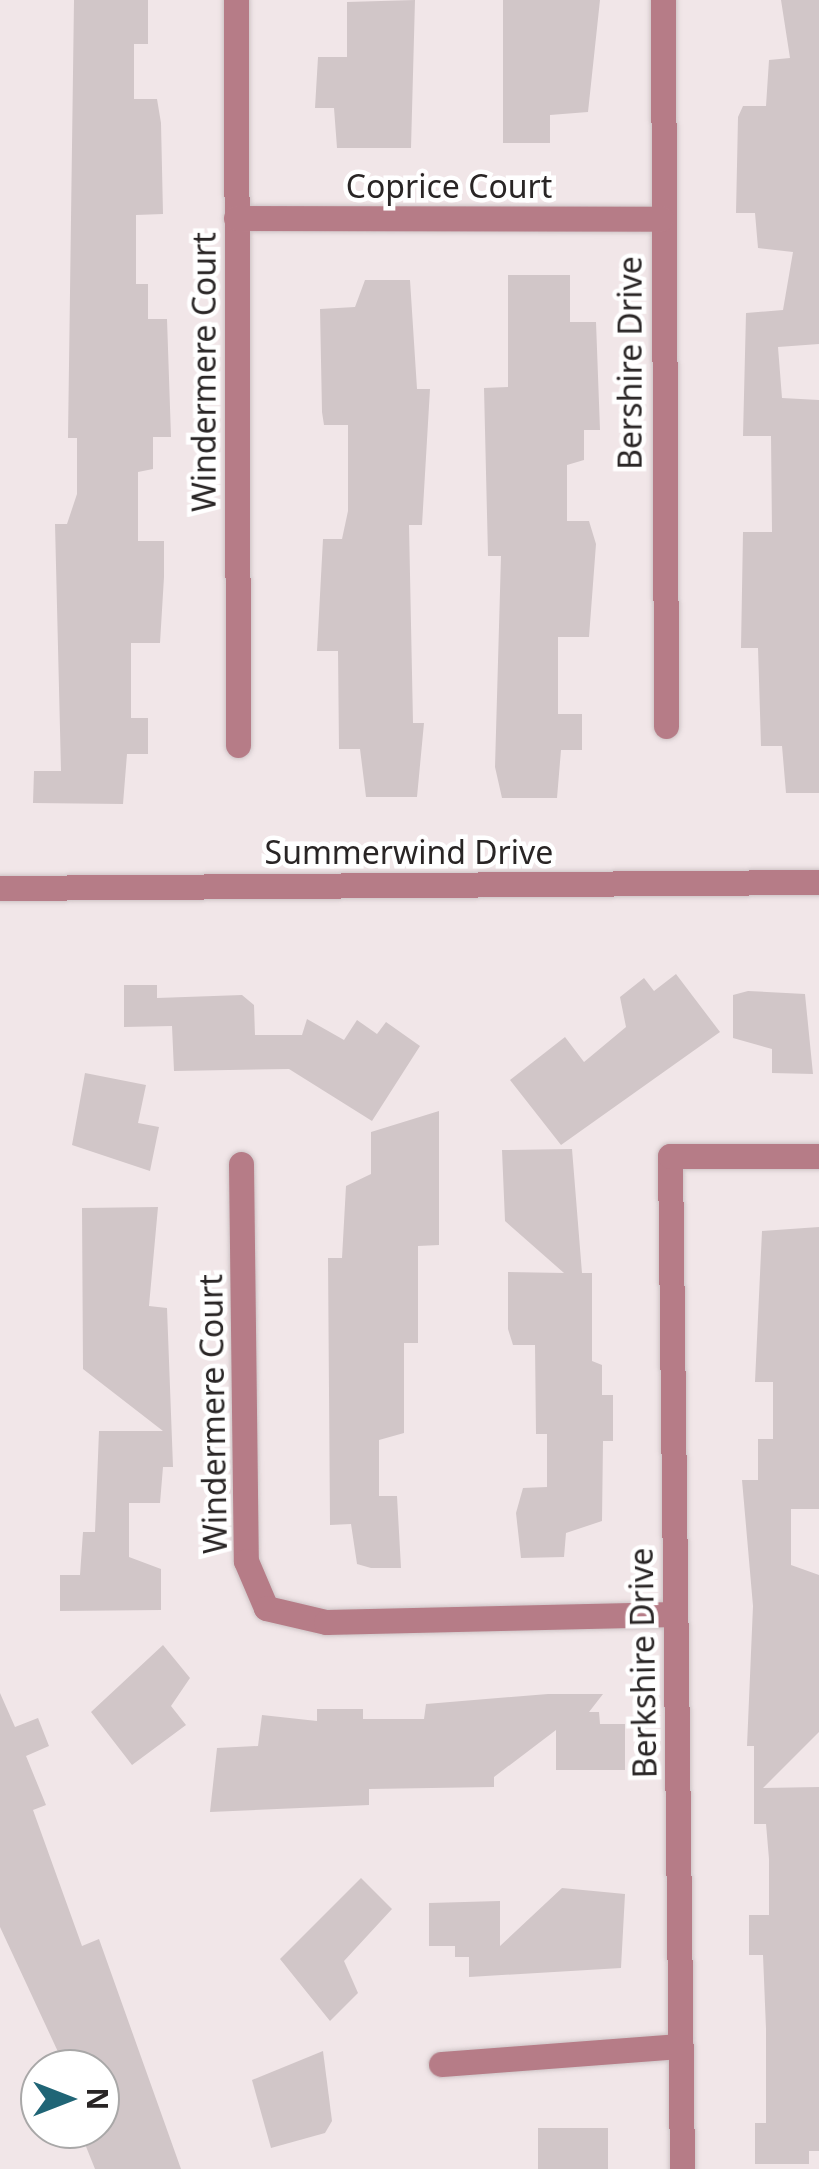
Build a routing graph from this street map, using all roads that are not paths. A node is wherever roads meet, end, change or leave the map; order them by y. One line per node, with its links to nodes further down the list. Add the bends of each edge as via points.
1 (236, 0): 3 (street, Windermere Court)
2 (664, 0): 4 (street, Bershire Drive)
3 (236, 218): 4 (street, Coprice Court); 6 (street, Windermere Court)
4 (662, 219): 5 (street, Bershire Drive)
5 (666, 726)
6 (238, 744)
7 (819, 882): 8 (street, Summerwind Drive)
8 (0, 888)
9 (819, 1156): 11 (street, Berkshire Drive, via 670,1156)
10 (240, 1164): 11 (street, Windermere Court, via 246,1561 266,1608 326,1622)
11 (674, 1614): 12 (street, Berkshire Drive)
12 (680, 2046): 13 (street); 14 (street, Berkshire Drive)
13 (440, 2064)
14 (682, 2169)

